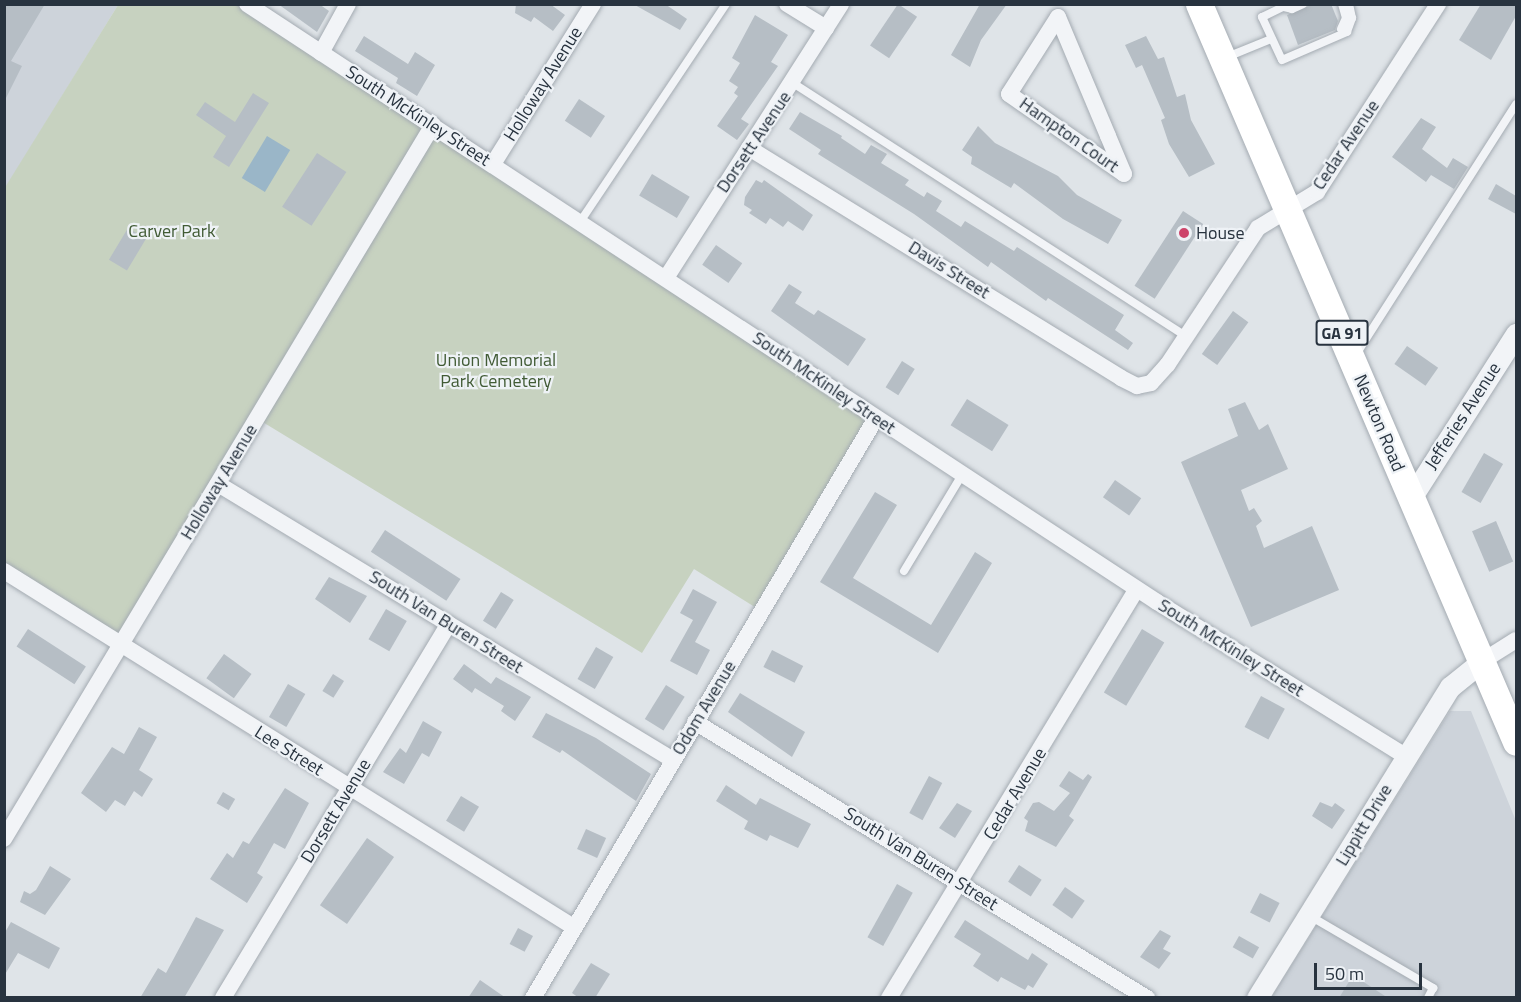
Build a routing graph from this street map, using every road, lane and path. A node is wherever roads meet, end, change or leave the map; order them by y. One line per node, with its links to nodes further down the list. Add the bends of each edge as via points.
1 (247, 4): 16 (street, South McKinley Street)
2 (348, 4): 16 (street)
3 (593, 4): 23 (street, Holloway Avenue)
4 (726, 4): 25 (lane)
5 (787, 4): 14 (street)
6 (841, 4): 14 (street, Dorsett Avenue)
7 (1200, 4): 18 (main road, Newton Road / GA 91)
8 (1303, 4): 12 (lane, via 1292,9)
9 (1342, 4): 17 (lane, via 1346,18 1343,29 1301,46)
10 (1349, 4): 17 (lane, via 1352,18 1347,32)
11 (1438, 4): 24 (street, Cedar Avenue, via 1317,192)
12 (1285, 5): 15 (lane, via 1262,17)
13 (1056, 11): 13 (street, Hampton Court, via 1103,126 1124,174 1009,94)
14 (826, 28): 19 (street, Dorsett Avenue)
15 (1271, 39): 17 (lane, via 1282,60); 18 (lane)
16 (321, 53): 21 (street, South McKinley Street)
17 (1298, 54)
18 (1222, 59): 24 (main road, Newton Road / GA 91)
19 (794, 82): 22 (street, Dorsett Avenue); 28 (lane)
20 (1516, 104): 29 (lane)
21 (433, 125): 23 (street, South McKinley Street); 33 (street, Holloway Avenue)
22 (748, 148): 26 (street, Dorsett Avenue); 30 (street, Davis Street, via 1121,378 1137,386)
23 (493, 165): 25 (street, South McKinley Street)
24 (1287, 210): 28 (street, Cedar Avenue, via 1258,228); 29 (main road, Newton Road / GA 91)
25 (580, 222): 26 (street, South McKinley Street)
26 (666, 278): 31 (street, South McKinley Street)
27 (1516, 334): 34 (street, Jefferies Avenue)
28 (1186, 336): 30 (street, Cedar Avenue)
29 (1353, 360): 34 (main road, Newton Road / GA 91)
30 (1150, 383)
31 (876, 418): 32 (street, South McKinley Street); 42 (street, Odom Avenue)
32 (962, 475): 36 (lane); 37 (street, South McKinley Street)
33 (218, 484): 38 (street, South Van Buren Street); 40 (street, Holloway Avenue)
34 (1411, 498): 41 (main road, Newton Road / GA 91)
35 (4, 571): 40 (street, Lee Street)
36 (904, 571)
37 (1137, 589): 44 (street, South McKinley Street); 48 (street, Cedar Avenue)
38 (449, 624): 45 (street, South Van Buren Street); 46 (street, Dorsett Avenue)
39 (1516, 640): 41 (street)
40 (121, 644): 46 (street, Lee Street); 47 (street, Holloway Avenue)
41 (1481, 662): 43 (main road, Newton Road / GA 91); 44 (street, Lippitt Drive, via 1450,687)
42 (695, 723): 45 (street, Odom Avenue); 48 (street, South Van Buren Street)
43 (1516, 742)
44 (1406, 756): 49 (street, Lippitt Drive)
45 (673, 760): 50 (street, Odom Avenue)
46 (351, 790): 50 (street, Lee Street); 51 (street, Dorsett Avenue)
47 (4, 838)
48 (962, 882): 53 (street, Cedar Avenue); 54 (street, South Van Buren Street)
49 (1310, 915): 55 (street, Lippitt Drive); 56 (lane, via 1433,988)
50 (575, 928): 52 (street, Odom Avenue)
51 (223, 998)
52 (533, 998)
53 (889, 998)
54 (1147, 998)
55 (1257, 998)
56 (1428, 998)

